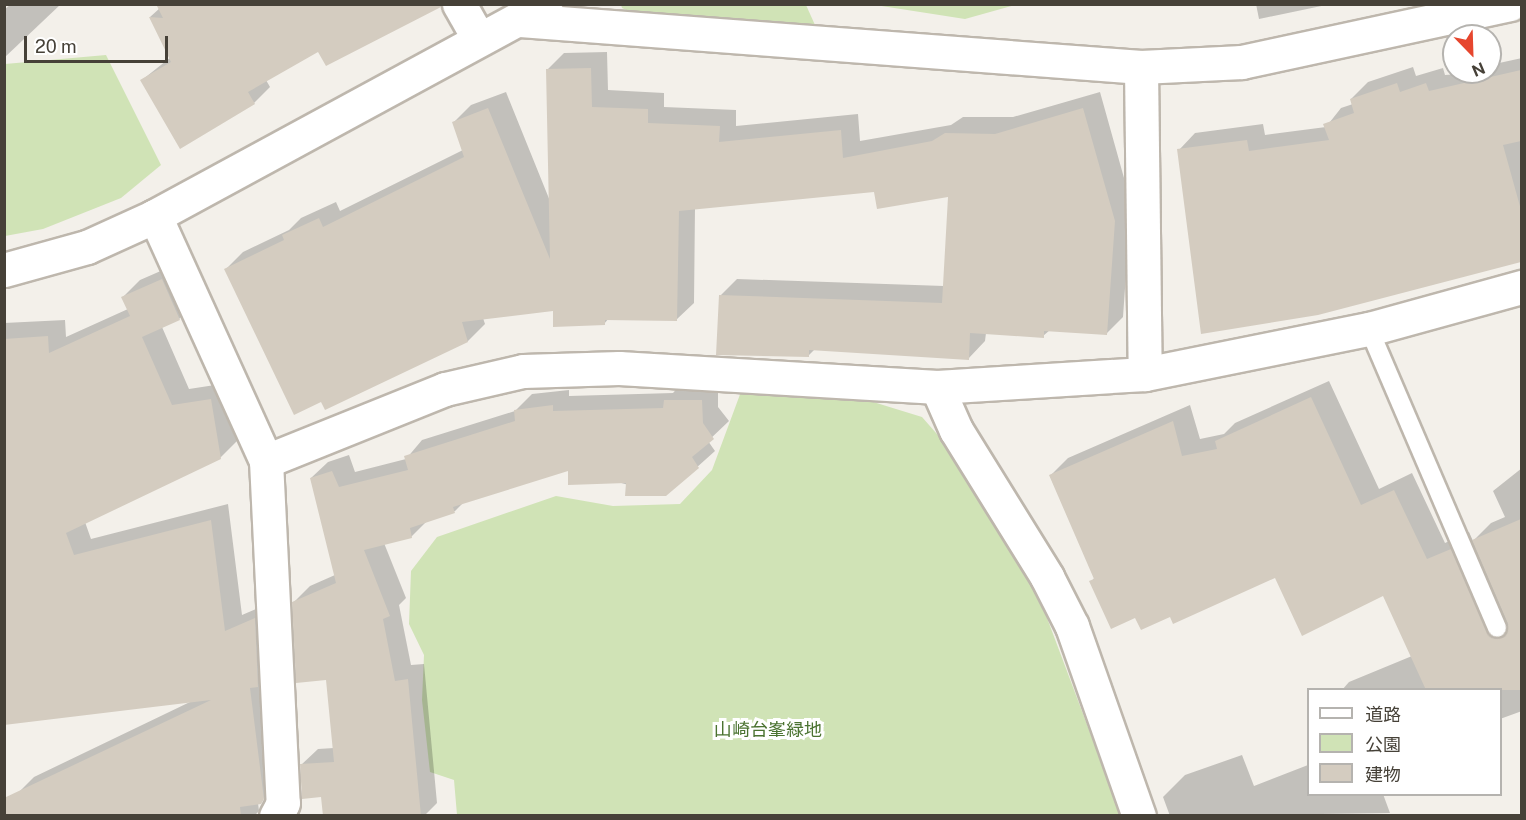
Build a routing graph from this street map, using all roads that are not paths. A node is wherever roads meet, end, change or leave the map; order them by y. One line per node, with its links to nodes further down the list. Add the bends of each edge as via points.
1 (459, 4): 4 (street)
2 (1510, 4): 5 (street, via 1242,62)
3 (532, 12): 4 (street); 5 (street)
4 (479, 39): 6 (street)
5 (1141, 67): 10 (street)
6 (155, 216): 7 (street, via 87,247); 12 (street)
7 (4, 270)
8 (1521, 287): 9 (street)
9 (1369, 329): 10 (street); 13 (lane)
10 (1145, 374): 11 (street)
11 (937, 387): 12 (street, via 619,368 523,371 445,389); 15 (street, via 956,430 1047,577 1072,626)
12 (266, 461): 14 (street, via 283,803)
13 (1497, 628)
14 (276, 816)
15 (1139, 816)

